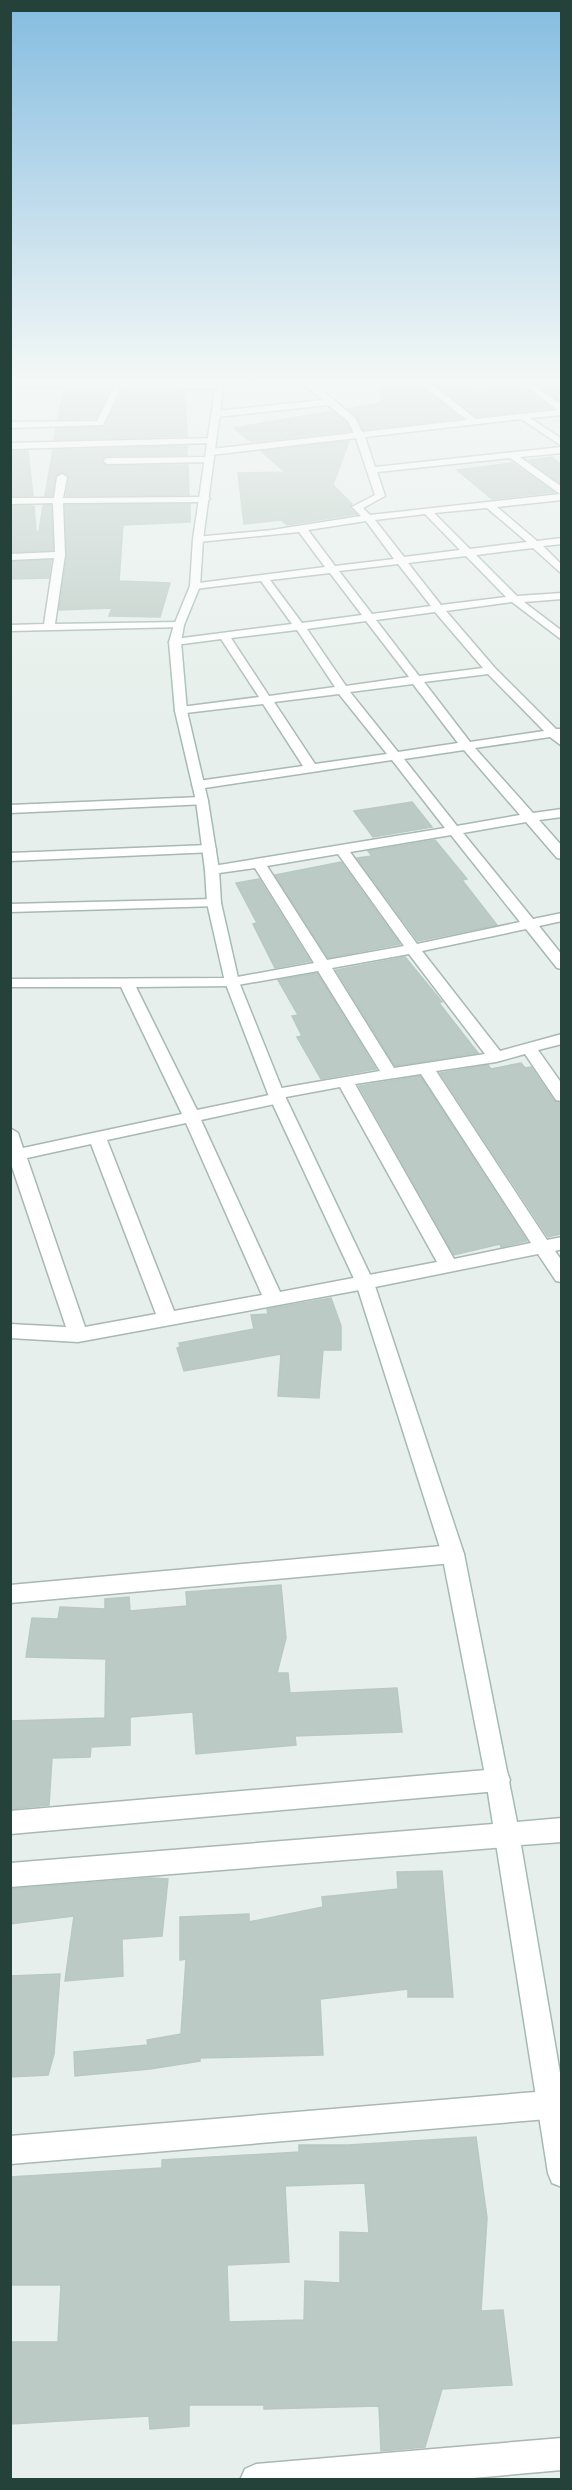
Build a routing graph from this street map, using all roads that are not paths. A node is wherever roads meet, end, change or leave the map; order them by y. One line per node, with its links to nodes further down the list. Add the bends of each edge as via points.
1 (176, 499): 5 (street)
2 (206, 499): 11 (street)
3 (373, 499): 9 (street, via 357,507)
4 (541, 499): 7 (street)
5 (58, 500): 6 (street); 15 (street)
6 (10, 501)
7 (490, 506): 8 (street); 13 (street)
8 (427, 511): 9 (street); 14 (street)
9 (368, 518): 10 (street); 17 (street)
10 (301, 528): 11 (street); 18 (street)
11 (198, 539): 21 (street)
12 (561, 541): 13 (street)
13 (535, 544): 14 (street); 19 (street)
14 (468, 552): 17 (street); 23 (street)
15 (60, 555): 16 (street); 28 (street)
16 (10, 557)
17 (402, 560): 18 (street); 24 (street)
18 (334, 570): 20 (street); 25 (street)
19 (561, 571)
20 (263, 577): 21 (street); 26 (street)
21 (195, 586): 29 (street)
22 (561, 596): 23 (street)
23 (514, 599): 24 (street); 31 (street)
24 (439, 610): 25 (street); 32 (street)
25 (369, 616): 26 (street); 33 (street)
26 (298, 626): 30 (street); 34 (street)
27 (10, 628): 28 (street)
28 (49, 628): 29 (street)
29 (177, 634): 30 (street); 36 (street)
30 (224, 636): 35 (street)
31 (561, 638)
32 (491, 670): 33 (street); 37 (street)
33 (416, 679): 34 (street); 38 (street)
34 (343, 691): 35 (street); 39 (street)
35 (265, 701): 36 (street); 40 (street)
36 (181, 711): 41 (street)
37 (558, 735): 38 (street)
38 (466, 745): 39 (street); 44 (street)
39 (395, 756): 40 (street); 45 (street)
40 (311, 768): 41 (street)
41 (200, 793): 42 (street); 46 (street)
42 (10, 809)
43 (561, 813): 44 (street)
44 (529, 818): 45 (street); 48 (street)
45 (454, 829): 47 (street); 55 (street)
46 (209, 849): 49 (street); 51 (street)
47 (343, 851): 50 (street); 56 (street)
48 (561, 855)
49 (10, 857)
50 (259, 863): 51 (street); 58 (street)
51 (212, 870): 52 (street)
52 (214, 903): 53 (street); 60 (street)
53 (10, 908)
54 (561, 917): 55 (street)
55 (527, 924): 56 (street); 57 (street)
56 (413, 949): 58 (street); 64 (street)
57 (561, 965)
58 (325, 966): 60 (street); 66 (street)
59 (126, 981): 60 (street); 61 (street); 70 (street)
60 (232, 982): 68 (street)
61 (10, 983)
62 (561, 1039): 63 (street)
63 (530, 1049): 64 (street); 69 (street)
64 (496, 1057): 65 (street)
65 (426, 1069): 66 (street); 74 (street)
66 (390, 1074): 67 (street)
67 (345, 1081): 68 (street); 75 (street)
68 (277, 1096): 70 (street); 77 (street)
69 (561, 1096)
70 (191, 1115): 72 (street); 78 (street)
71 (10, 1133): 73 (street)
72 (97, 1137): 73 (street); 79 (street)
73 (14, 1155): 81 (street)
74 (553, 1246): 75 (street); 76 (street)
75 (448, 1265): 77 (street)
76 (561, 1276)
77 (365, 1283): 78 (street); 82 (street)
78 (273, 1298): 79 (street)
79 (167, 1318): 81 (street)
80 (10, 1331): 81 (street)
81 (78, 1335)
82 (453, 1554): 83 (street); 84 (street)
83 (10, 1594)
84 (498, 1780): 85 (street); 87 (street)
85 (10, 1823)
86 (561, 1830): 87 (street)
87 (506, 1835): 88 (street); 89 (street)
88 (10, 1875)
89 (556, 2105): 90 (street); 91 (street)
90 (10, 2150)
91 (561, 2173)
92 (561, 2454): 93 (street)
93 (256, 2480)

